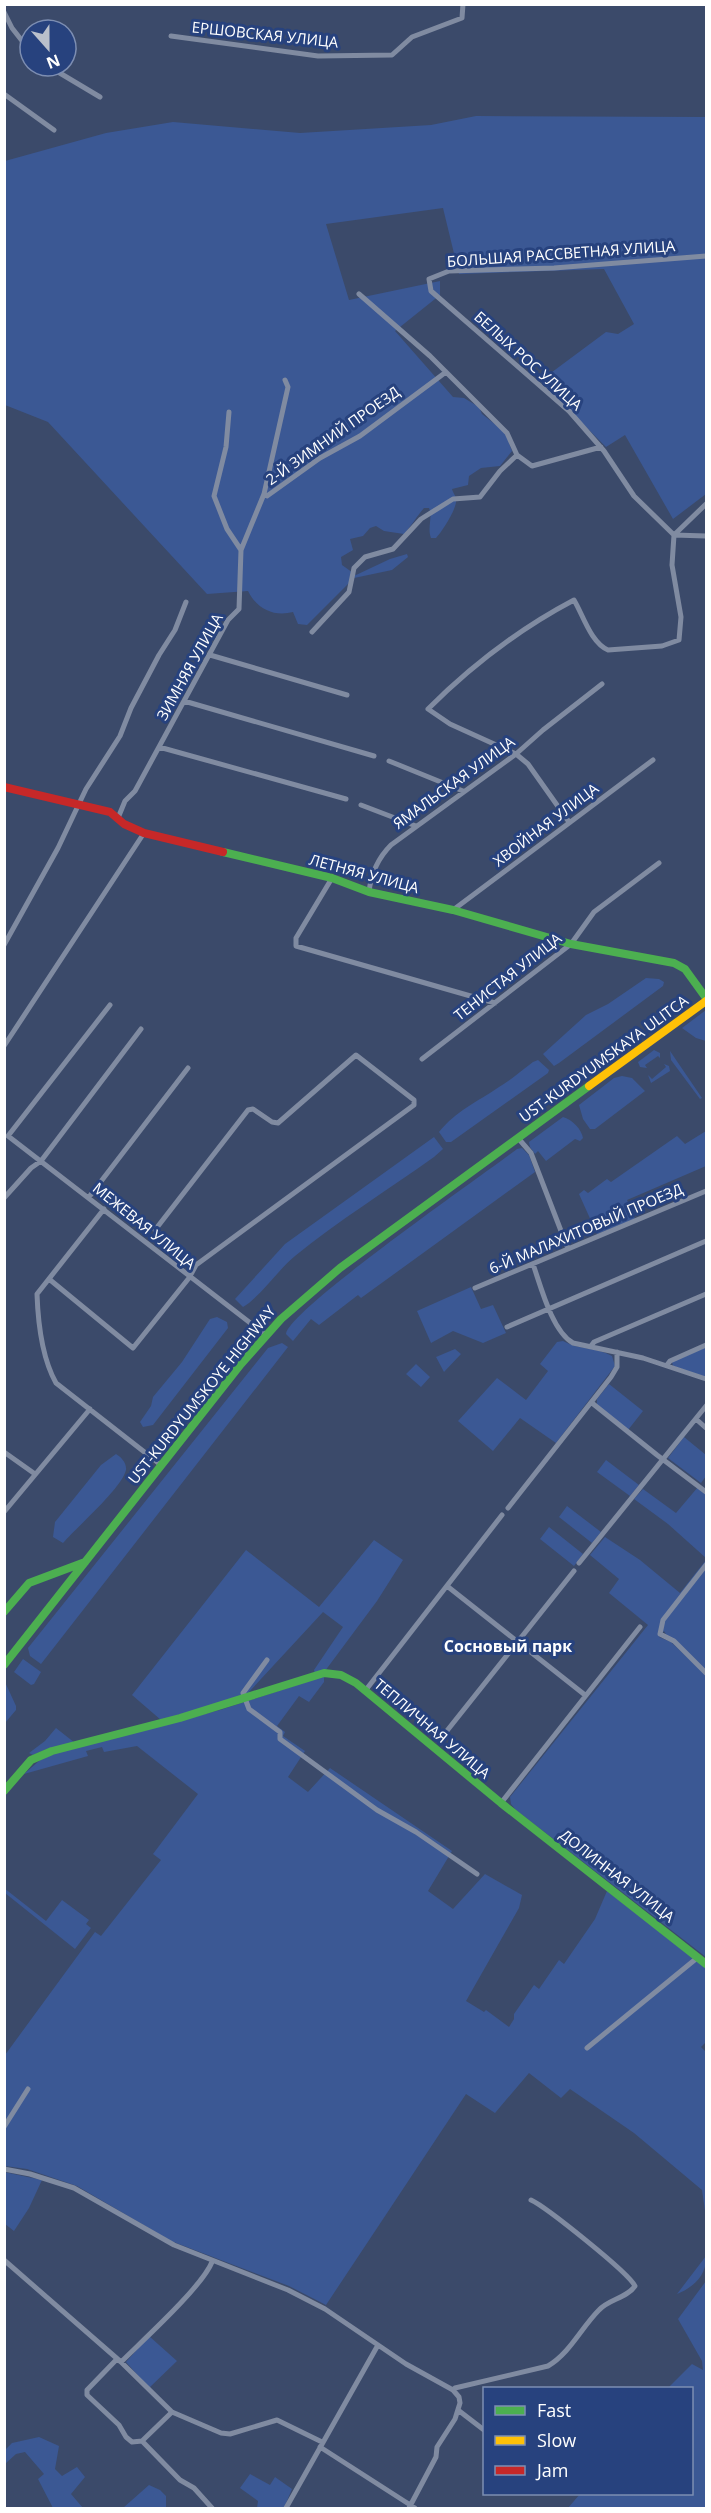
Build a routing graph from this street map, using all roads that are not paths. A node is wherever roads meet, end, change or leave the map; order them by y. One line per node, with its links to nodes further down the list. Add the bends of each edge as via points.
1 (463, 4): 4 (street, ЕРШОВСКАЯ УЛИЦА, via 462,18 412,37 392,55 318,56)
2 (4, 12): 3 (street)
3 (18, 36)
4 (171, 36)
5 (68, 78): 7 (street)
6 (4, 94): 8 (street)
7 (100, 97)
8 (54, 130)
9 (706, 256): 10 (street, БОЛЬШАЯ РАССВЕТНАЯ УЛИЦА, via 554,268 449,271 429,279)
10 (431, 291): 15 (street, БЕЛЫХ РОС УЛИЦА, via 569,411)
11 (359, 294): 12 (street)
12 (446, 372): 16 (street, via 507,433); 17 (street, 2-Й ЗИМНИЙ ПРОЕЗД, via 360,436 320,458 267,496)
13 (285, 380): 17 (street, ЗИМНЯЯ УЛИЦА, via 288,387)
14 (229, 412): 21 (street, via 226,447 214,496 227,529)
15 (601, 447): 16 (street, via 532,466); 19 (street, БЕЛЫХ РОС УЛИЦА, via 634,496)
16 (517, 456): 23 (street, via 480,497 453,499 421,519 393,549 365,556 354,568 349,592)
17 (264, 494): 21 (street, ЗИМНЯЯ УЛИЦА)
18 (706, 504): 19 (street)
19 (674, 535): 20 (street); 29 (street, via 672,565 681,617 679,640 608,650 601,647 574,600 503,643 428,709 450,724)
20 (706, 536)
21 (241, 550): 24 (street, ЗИМНЯЯ УЛИЦА, via 239,609 228,620)
22 (186, 602): 36 (street, via 120,736)
23 (312, 632)
24 (210, 655): 26 (street); 27 (street, ЗИМНЯЯ УЛИЦА)
25 (602, 684): 29 (street, ЯМАЛЬСКАЯ УЛИЦА)
26 (347, 695)
27 (184, 701): 28 (street, ЗИМНЯЯ УЛИЦА); 30 (street)
28 (159, 747): 35 (street); 38 (street, ЗИМНЯЯ УЛИЦА)
29 (516, 754): 34 (street, ЯМАЛЬСКАЯ УЛИЦА); 39 (street, via 528,764)
30 (374, 756)
31 (653, 760): 39 (street, ХВОЙНАЯ УЛИЦА)
32 (389, 761): 34 (street)
33 (4, 787): 36 (street, ЛЕТНЯЯ УЛИЦА)
34 (463, 791): 40 (street, ЯМАЛЬСКАЯ УЛИЦА)
35 (346, 799)
36 (79, 804): 38 (street, ЛЕТНЯЯ УЛИЦА); 47 (street)
37 (362, 805): 40 (street)
38 (118, 818): 41 (street, ЛЕТНЯЯ УЛИЦА)
39 (569, 822): 45 (street, ХВОЙНАЯ УЛИЦА)
40 (416, 826): 44 (street, ЯМАЛЬСКАЯ УЛИЦА, via 381,855)
41 (144, 833): 43 (street, ЛЕТНЯЯ УЛИЦА); 52 (street)
42 (659, 863): 46 (street, ТЕНИСТАЯ УЛИЦА, via 594,912)
43 (332, 878): 44 (street, ЛЕТНЯЯ УЛИЦА); 49 (street, via 296,938 296,946)
44 (369, 892): 45 (street, ЛЕТНЯЯ УЛИЦА)
45 (453, 910): 46 (street, ЛЕТНЯЯ УЛИЦА)
46 (572, 944): 48 (street, ЛЕТНЯЯ УЛИЦА, via 674,963 685,969); 49 (street, ТЕНИСТАЯ УЛИЦА)
47 (4, 945)
48 (706, 1000): 55 (street, UST-KURDYUMSKAYA ULITCA)
49 (495, 1003): 53 (street, ТЕНИСТАЯ УЛИЦА)
50 (110, 1005): 56 (street, МЕЖЕВАЯ УЛИЦА, via 8,1136)
51 (141, 1029): 56 (street)
52 (4, 1046)
53 (422, 1059)
54 (188, 1068): 58 (street)
55 (518, 1138): 64 (street, via 531,1153); 73 (street, UST-KURDYUMSKOYE HIGHWAY, via 340,1268 303,1297)
56 (41, 1161): 58 (street, МЕЖЕВАЯ УЛИЦА); 59 (street)
57 (706, 1191): 64 (street, 6-Й МАЛАХИТОВЫЙ ПРОЕЗД)
58 (88, 1197): 60 (street, МЕЖЕВАЯ УЛИЦА)
59 (4, 1198)
60 (104, 1209): 63 (street, МЕЖЕВАЯ УЛИЦА); 68 (street)
61 (155, 1230): 63 (street); 66 (street); 66 (street, via 248,1110 254,1109 278,1123 356,1055 414,1101 413,1107)
62 (706, 1241): 71 (street)
63 (145, 1242): 67 (street, МЕЖЕВАЯ УЛИЦА)
64 (568, 1249): 65 (street, 6-Й МАЛАХИТОВЫЙ ПРОЕЗД)
65 (533, 1264): 69 (street, 6-Й МАЛАХИТОВЫЙ ПРОЕЗД); 71 (street)
66 (196, 1265): 67 (street)
67 (189, 1278): 68 (street, via 133,1348); 73 (street, МЕЖЕВАЯ УЛИЦА)
68 (49, 1279): 81 (street, via 37,1294 48,1365 56,1383)
69 (475, 1288)
70 (706, 1294): 75 (street)
71 (549, 1307): 72 (street); 75 (street, via 566,1339)
72 (507, 1327)
73 (266, 1335): 86 (street, UST-KURDYUMSKOYE HIGHWAY)
74 (706, 1345): 77 (street)
75 (591, 1346): 76 (street)
76 (617, 1352): 77 (street); 79 (street, via 617,1367)
77 (667, 1365): 78 (street)
78 (706, 1379)
79 (592, 1403): 85 (street); 89 (street)
80 (706, 1406): 82 (street)
81 (90, 1410): 86 (street); 87 (street)
82 (696, 1419): 83 (street); 85 (street)
83 (706, 1428)
84 (4, 1452): 87 (street)
85 (663, 1459): 88 (street); 93 (street)
86 (161, 1465): 92 (street, UST-KURDYUMSKOYE HIGHWAY)
87 (34, 1474): 90 (street)
88 (706, 1492)
89 (508, 1508)
90 (4, 1512)
91 (502, 1515): 96 (street)
92 (86, 1562): 97 (street, via 29,1583); 101 (street, UST-KURDYUMSKOYE HIGHWAY)
93 (579, 1563)
94 (706, 1565): 102 (street, via 663,1620 660,1634 674,1641)
95 (573, 1571): 99 (street)
96 (447, 1586): 99 (street); 103 (street)
97 (4, 1612)
98 (640, 1626): 104 (street)
99 (518, 1642): 104 (street); 106 (street)
100 (267, 1660): 105 (street, via 243,1693)
101 (4, 1665)
102 (706, 1673)
103 (365, 1691): 105 (street, ТЕПЛИЧНАЯ УЛИЦА, via 334,1672); 108 (street, ТЕПЛИЧНАЯ УЛИЦА)
104 (585, 1695): 108 (street)
105 (245, 1699): 107 (street, via 52,1751 31,1760); 110 (street, via 249,1709 280,1732 280,1738 377,1810)
106 (442, 1737)
107 (4, 1791)
108 (501, 1803): 109 (street, ТЕПЛИЧНАЯ УЛИЦА)
109 (511, 1811): 111 (street, ДОЛИННАЯ УЛИЦА)
110 (477, 1874)
111 (697, 1958): 112 (street, ДОЛИННАЯ УЛИЦА); 113 (street)
112 (706, 1964)
113 (587, 2048)
114 (28, 2089): 115 (street)
115 (4, 2127)
116 (4, 2169): 119 (street, via 74,2188 174,2246)
117 (531, 2200): 122 (street, via 606,2258 635,2286 631,2292 601,2307 558,2360 548,2366)
118 (4, 2260): 121 (street)
119 (212, 2262): 120 (street, via 288,2290 325,2309); 121 (street, via 182,2300)
120 (378, 2345): 122 (street); 127 (street)
121 (119, 2360): 124 (street); 126 (street, via 87,2390 87,2395 126,2437 132,2442)
122 (453, 2390): 123 (street, via 459,2397)
123 (458, 2410): 125 (street); 128 (street, via 437,2447)
124 (172, 2412): 126 (street); 127 (street, via 230,2434 278,2420)
125 (483, 2429)
126 (142, 2441): 129 (street)
127 (321, 2444): 128 (street); 130 (street)
128 (412, 2507)
129 (212, 2508)
130 (286, 2508)

